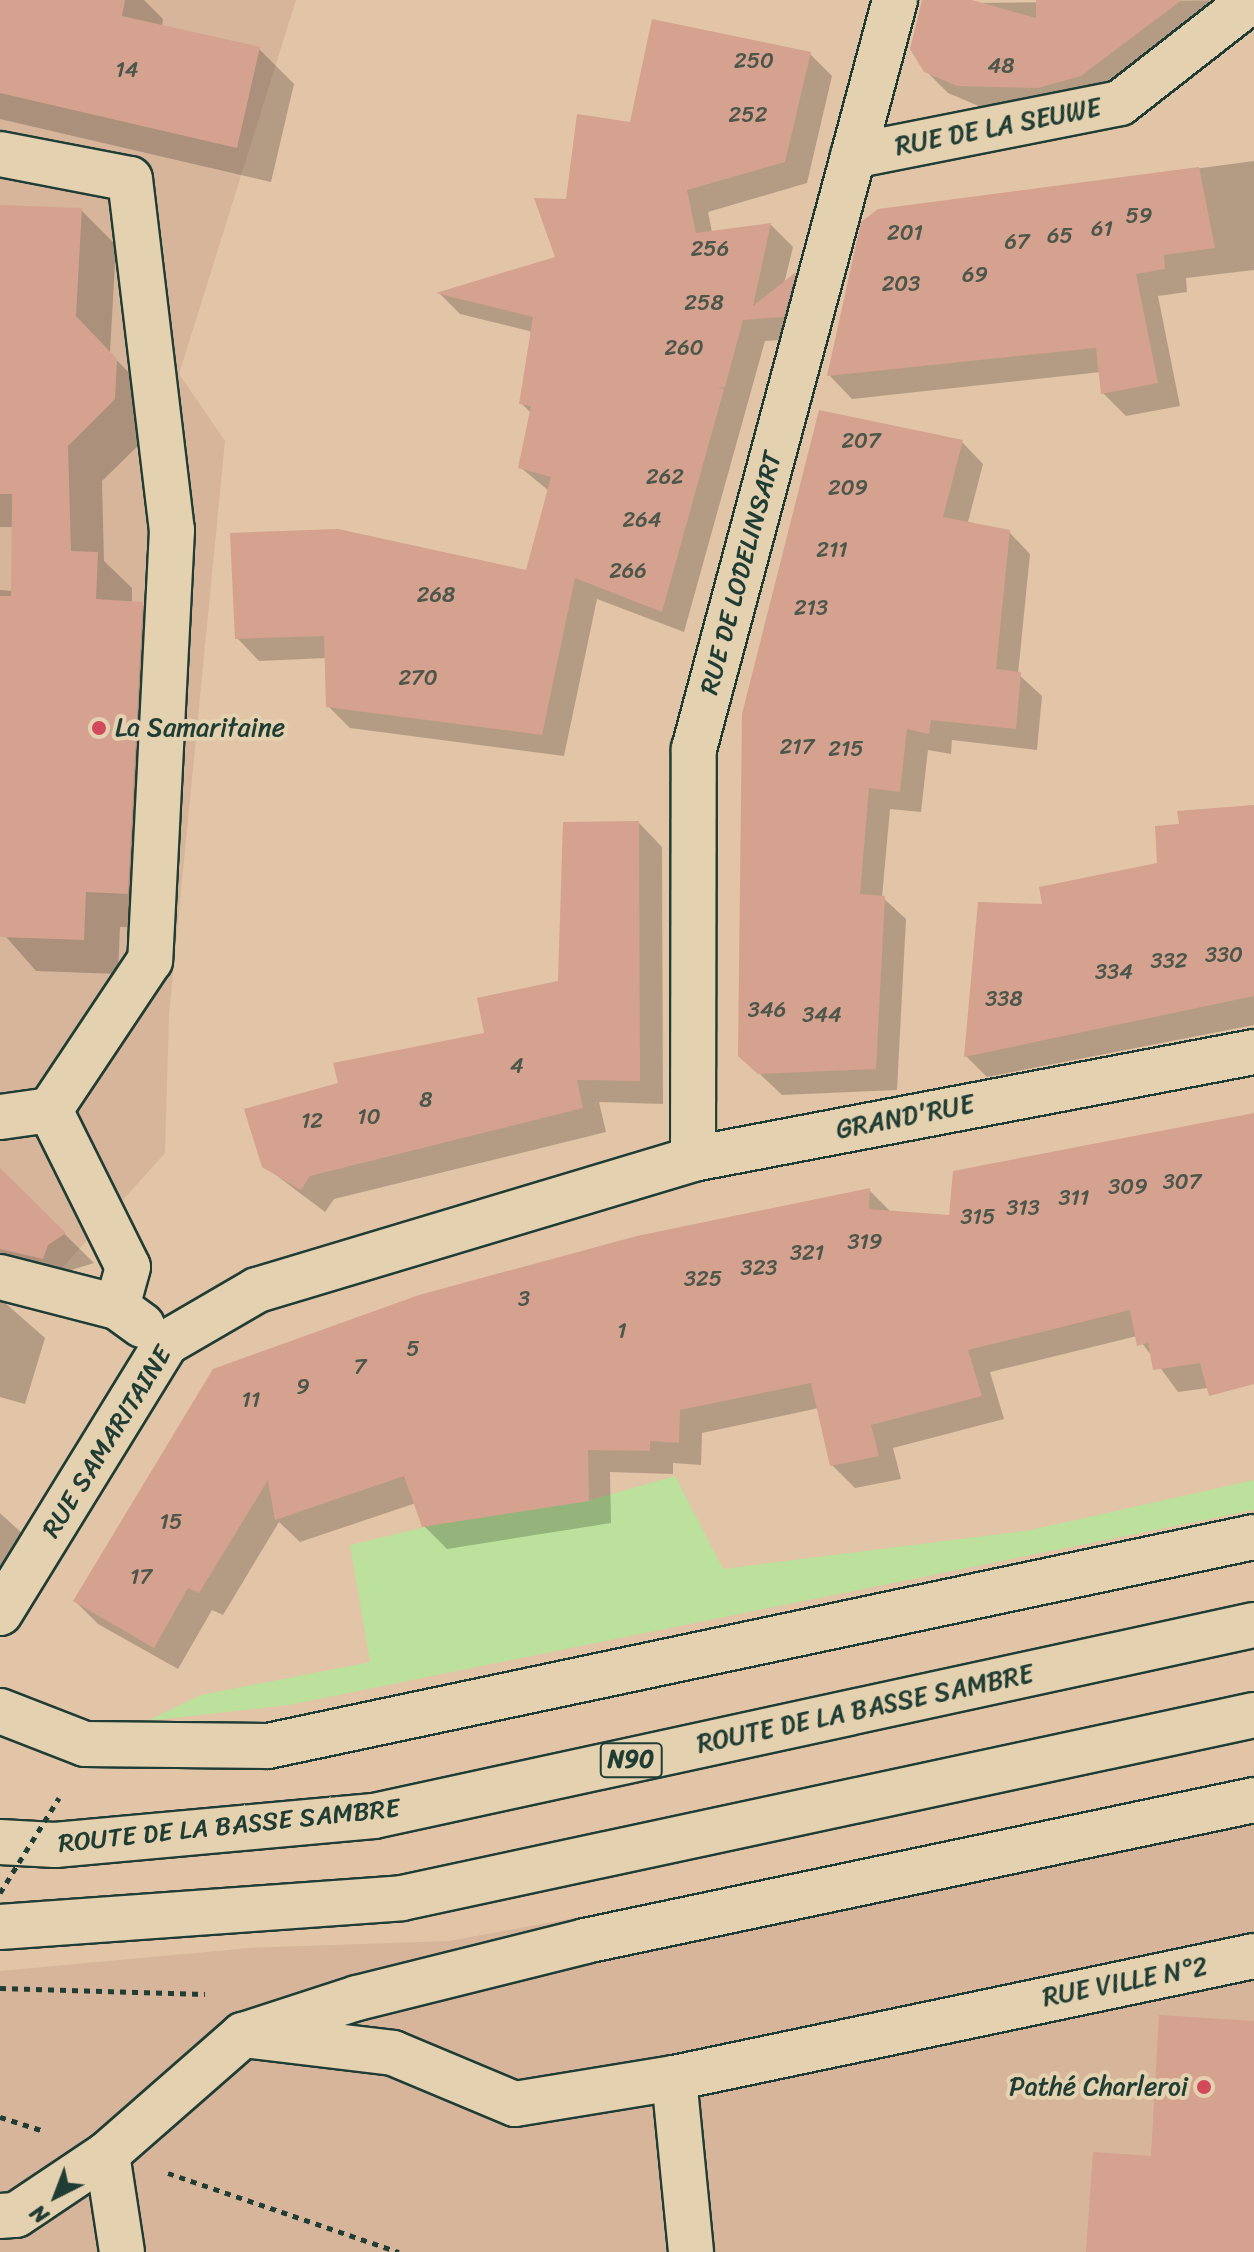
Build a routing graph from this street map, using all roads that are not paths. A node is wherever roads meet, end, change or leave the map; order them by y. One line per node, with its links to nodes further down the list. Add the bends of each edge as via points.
1 (895, 0): 4 (main road, RUE DE LODELINSART)
2 (1252, 0): 4 (main road, RUE DE LA SEUWE, via 1120,103)
3 (0, 154): 6 (main road, via 130,179 172,530 150,960)
4 (853, 156): 8 (main road, RUE DE LODELINSART, via 694,749)
5 (1254, 1052): 8 (main road, GRAND'RUE)
6 (50, 1110): 7 (main road); 11 (main road, via 128,1267)
7 (0, 1117)
8 (693, 1159): 9 (main road, GRAND'RUE)
9 (560, 1195): 12 (main road, RUE SAMARITAINE, via 257,1290)
10 (0, 1277): 11 (main road)
11 (117, 1307): 12 (main road)
12 (166, 1343): 14 (main road, RUE SAMARITAINE)
13 (1254, 1537): 16 (main road, via 268,1746 85,1744)
14 (0, 1613)
15 (1254, 1625): 19 (main road, ROUTE DE LA BASSE SAMBRE / N90, via 374,1816 55,1845)
16 (0, 1711)
17 (1254, 1715): 20 (main road, via 402,1898)
18 (1254, 1800): 22 (main road, via 585,1941 357,1998)
19 (0, 1842)
20 (0, 1927)
21 (1254, 1956): 23 (main road, RUE VILLE N°2)
22 (243, 2035): 23 (main road, RUE VILLE N°2, via 393,2053 515,2104); 24 (main road)
23 (674, 2078): 27 (main road)
24 (108, 2153): 25 (main road, via 16,2215); 26 (main road)
25 (0, 2216)
26 (122, 2252)
27 (691, 2252)

